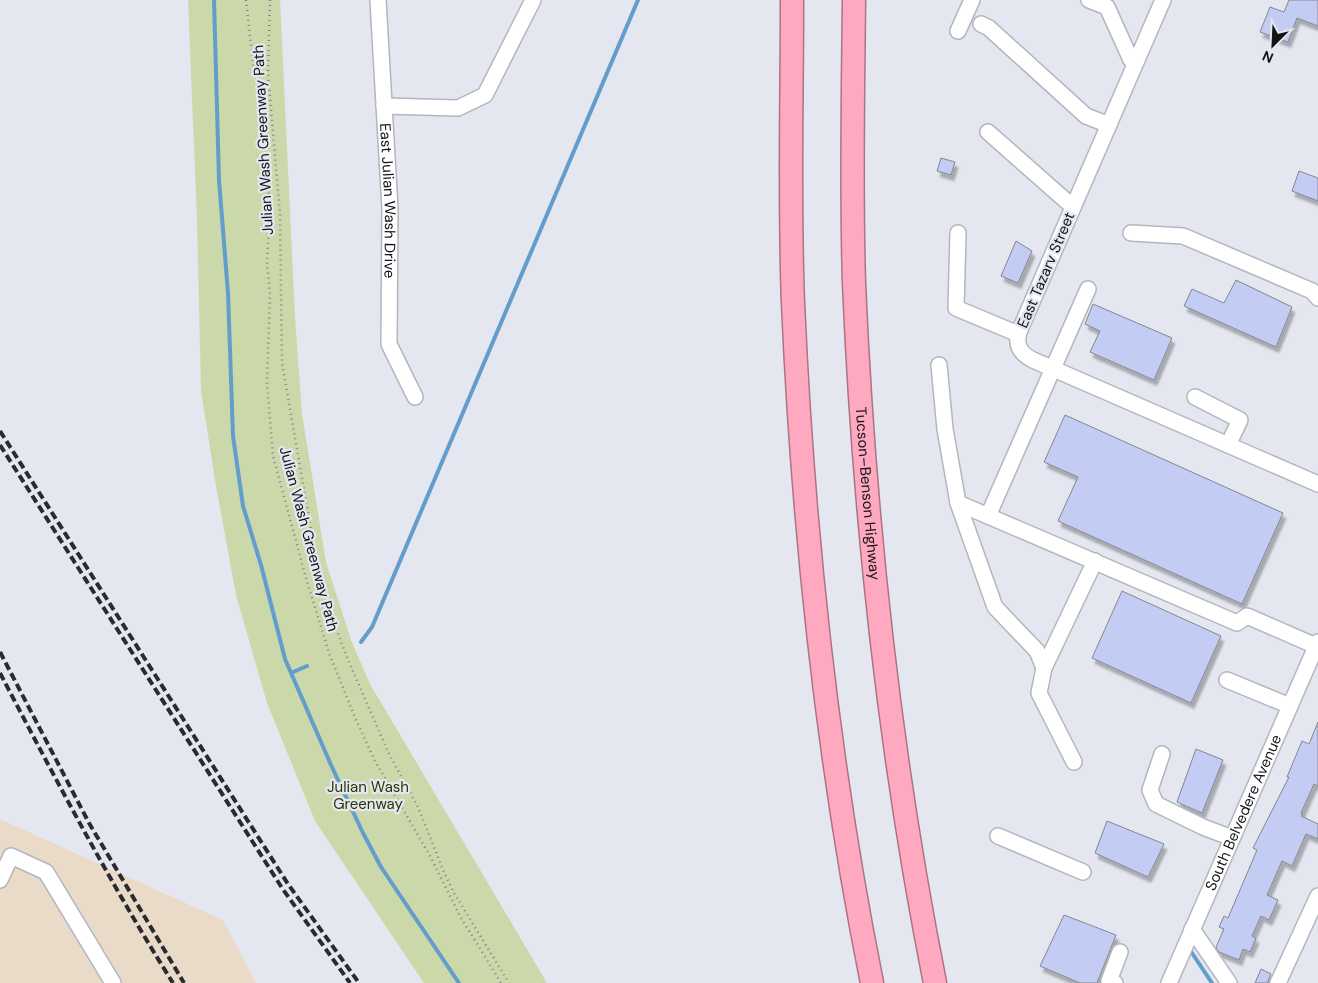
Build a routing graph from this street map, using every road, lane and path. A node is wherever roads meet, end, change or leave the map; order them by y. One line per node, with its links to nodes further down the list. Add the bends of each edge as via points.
1 (246, 0): 46 (path, Julian Wash Greenway Path, via 254,72 268,130 267,262 270,294 267,382 272,456 326,643 356,720 460,916)
2 (270, 0): 47 (path, Julian Wash Greenway Path, via 268,73 280,214 282,363 310,530 322,580 348,660 418,807 443,870)
3 (378, 0): 13 (street, East Julian Wash Drive)
4 (533, 0): 13 (street, via 485,95 458,108)
5 (792, 0): 48 (highway, via 792,232 802,460 827,710)
6 (854, 0): 49 (highway, Tucson–Benson Highway, via 854,282 872,562 903,807)
7 (972, 0): 11 (street)
8 (1089, 0): 12 (street, via 1107,7 1131,60)
9 (1163, 0): 12 (street, East Tazarv Street)
10 (981, 24): 14 (street, via 1086,116)
11 (958, 31)
12 (1136, 62): 14 (street, East Tazarv Street)
13 (384, 106): 24 (street, East Julian Wash Drive, via 390,209 390,344)
14 (1109, 125): 16 (street, East Tazarv Street)
15 (988, 132): 16 (street)
16 (1073, 208): 21 (street, East Tazarv Street)
17 (958, 233): 21 (street, via 956,308)
18 (1131, 233): 20 (street, via 1183,236 1312,291)
19 (1088, 289): 23 (street)
20 (1318, 298)
21 (1018, 334): 23 (street, East Tazarv Street, via 1021,352)
22 (939, 365): 28 (street, via 945,429)
23 (1053, 369): 26 (street, East Tazarv Street); 29 (street)
24 (415, 397)
25 (1195, 397): 26 (street, via 1240,420)
26 (1228, 445): 27 (street, East Tazarv Street)
27 (1318, 484)
28 (958, 503): 29 (street); 32 (street, via 995,607 1037,651)
29 (988, 516): 30 (street)
30 (1095, 562): 31 (street, via 1237,623 1247,616); 32 (street)
31 (1317, 644): 33 (street, South Belvedere Avenue)
32 (1044, 668): 37 (street, via 1039,693)
33 (1312, 673): 35 (street, South Belvedere Avenue)
34 (1227, 680): 35 (street)
35 (1290, 706): 39 (street, South Belvedere Avenue)
36 (1162, 754): 39 (street, via 1150,790 1156,804)
37 (1074, 762)
38 (998, 836): 40 (street)
39 (1232, 838): 43 (street, South Belvedere Avenue)
40 (1083, 872)
41 (0, 880): 45 (street, via 11,856 46,872)
42 (1318, 896): 53 (street)
43 (1192, 929): 51 (street, South Belvedere Avenue); 52 (street)
44 (1120, 952): 50 (street, via 1109,980)
45 (113, 983)
46 (501, 983)
47 (509, 983)
48 (872, 983)
49 (935, 983)
50 (1115, 983)
51 (1168, 983)
52 (1229, 983)
53 (1278, 983)

